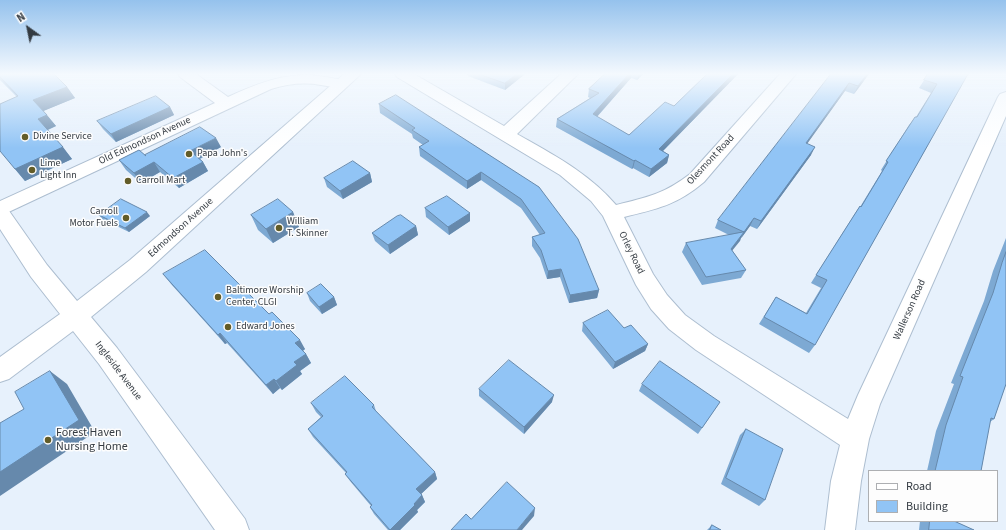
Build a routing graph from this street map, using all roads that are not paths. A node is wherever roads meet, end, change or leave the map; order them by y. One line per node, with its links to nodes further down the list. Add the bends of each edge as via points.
1 (220, 99): 8 (street)
2 (236, 99): 8 (street, Old Edmondson Avenue)
3 (324, 99): 13 (street, Edmondson Avenue, via 138,266)
4 (444, 99): 9 (street, Orley Road)
5 (544, 99): 9 (street)
6 (766, 99): 12 (street, Olesmont Road, via 697,178 681,192 657,202)
7 (1005, 99): 15 (street, Wallerson Road, via 867,404)
8 (226, 103): 10 (street, Old Edmondson Avenue)
9 (505, 135): 12 (street, Orley Road, via 567,171 598,196)
10 (0, 210)
11 (0, 213): 13 (street, Ingleside Avenue, via 39,271)
12 (612, 213): 15 (street, Orley Road, via 644,279 659,302 677,322 705,343)
13 (76, 316): 14 (street, Edmondson Avenue); 16 (street, Ingleside Avenue)
14 (0, 371)
15 (855, 440): 17 (street, Wallerson Road, via 846,481)
16 (234, 530)
17 (840, 530)

